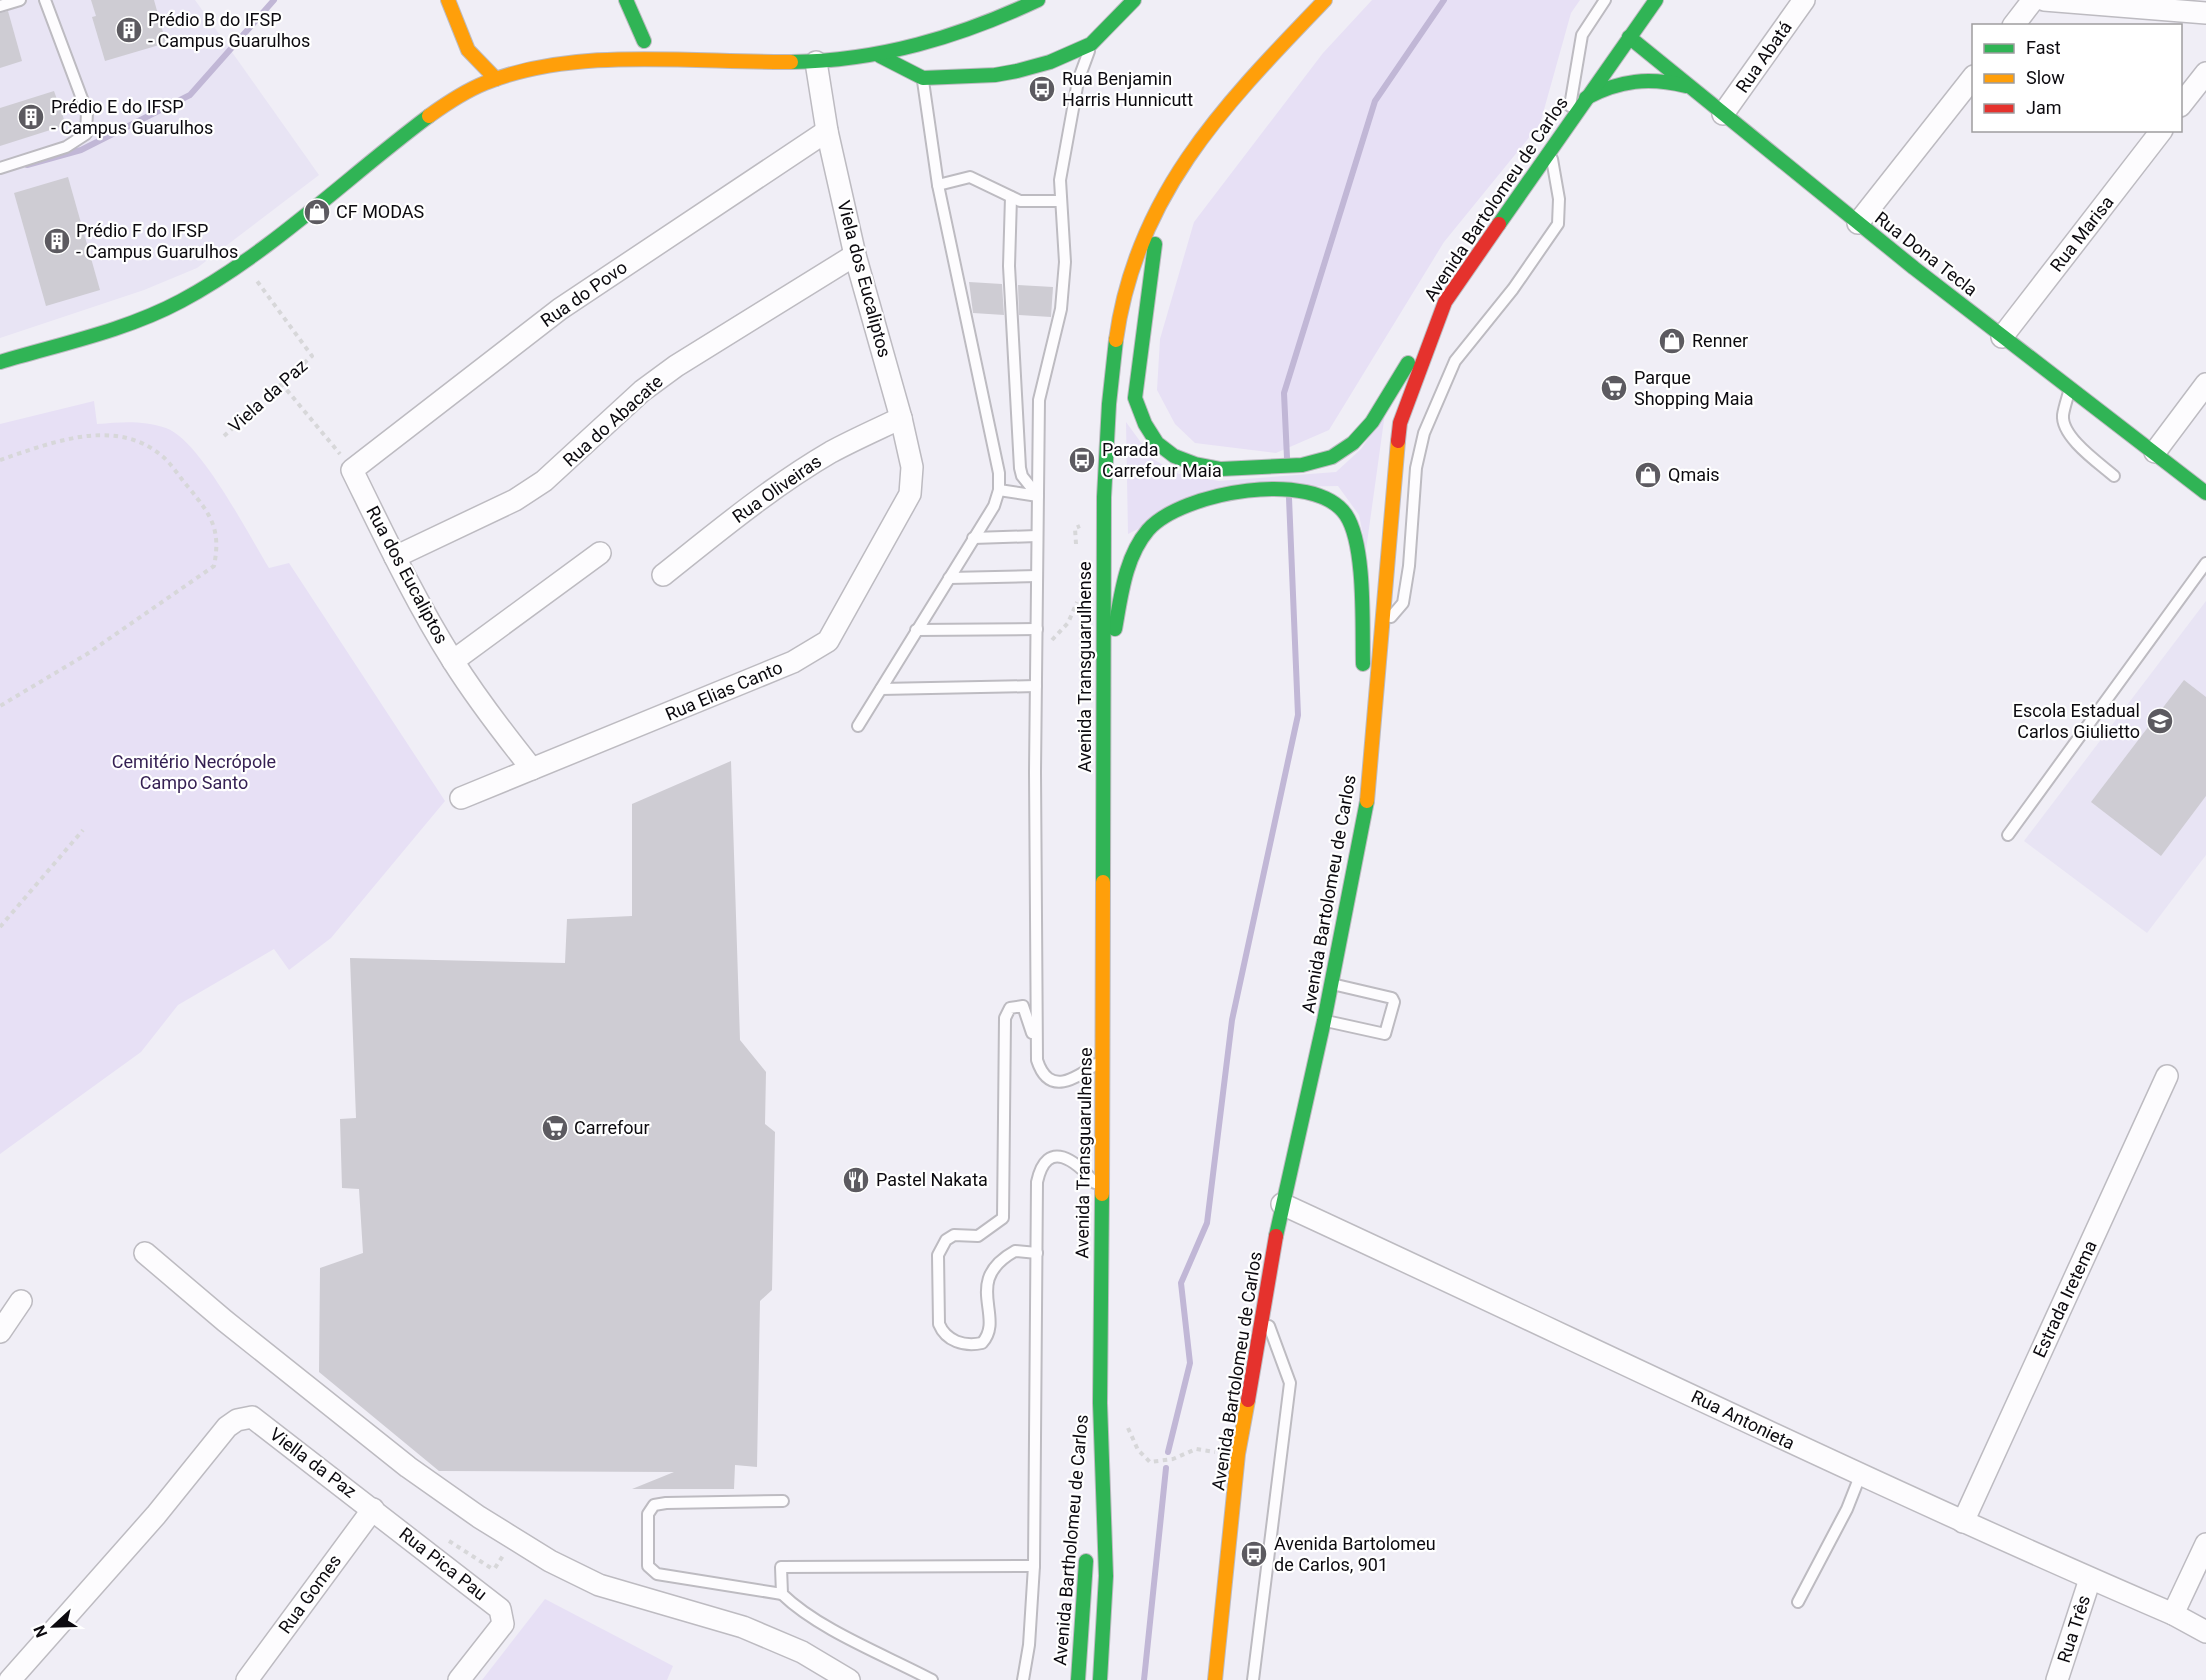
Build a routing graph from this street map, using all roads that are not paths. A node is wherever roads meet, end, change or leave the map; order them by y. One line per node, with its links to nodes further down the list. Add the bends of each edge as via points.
1 (20, 0): 14 (lane)
2 (45, 0): 41 (lane, via 87,112 86,134 66,147)
3 (448, 0): 23 (main road)
4 (626, 0): 21 (main road)
5 (1038, 0): 17 (main road)
6 (1134, 0): 22 (main road)
7 (1307, 0): 20 (main road)
8 (1325, 0): 20 (main road, Avenida Transguarulhense)
9 (1605, 0): 37 (lane, via 1582,34)
10 (1656, 0): 19 (main road, Avenida Bartolomeu de Carlos)
11 (1804, 0): 36 (street, Rua Abatá)
12 (2033, 0): 18 (street)
13 (2044, 0): 15 (street)
14 (0, 6)
15 (2206, 13)
16 (1101, 15): 22 (main road)
17 (996, 20): 24 (main road); 29 (main road, via 934,57)
18 (2015, 24)
19 (1629, 37): 32 (main road, Rua Dona Tecla); 33 (main road, Avenida Bartolomeu de Carlos)
20 (1288, 39): 43 (main road, Avenida Transguarulhense, via 1201,135)
21 (644, 41): 25 (main road); 26 (main road, via 640,49)
22 (1091, 44): 29 (main road, via 1017,71); 45 (lane, via 1073,104 1060,180)
23 (468, 50): 30 (main road); 34 (main road, via 468,72)
24 (880, 56): 27 (main road); 29 (main road)
25 (679, 58): 26 (main road); 27 (main road)
26 (623, 60): 30 (main road, via 557,66)
27 (816, 62): 38 (street, Viela dos Eucaliptos)
28 (2206, 73): 35 (street)
29 (923, 78): 42 (lane)
30 (496, 79): 34 (main road)
31 (1972, 79): 46 (street)
32 (1689, 86): 33 (main road, via 1649,78 1632,79); 36 (main road, Rua Dona Tecla)
33 (1586, 98): 37 (main road, Avenida Bartolomeu de Carlos)
34 (447, 103): 50 (main road, via 202,289 153,315)
35 (2182, 105)
36 (1724, 114): 46 (main road, Rua Dona Tecla)
37 (1568, 124): 40 (main road, Avenida Bartolomeu de Carlos)
38 (827, 131): 47 (street, Viela dos Eucaliptos); 55 (street, Rua do Povo, via 560,309)
39 (2160, 132): 49 (street, Rua Marisa)
40 (1550, 150): 48 (main road, Avenida Bartolomeu de Carlos); 70 (lane, via 1559,199 1558,224 1513,289 1455,361 1438,398 1416,468 1403,603)
41 (0, 168)
42 (938, 184): 44 (lane, via 970,177); 57 (lane, via 999,473)
43 (1161, 194): 48 (main road, via 1135,398 1157,442 1174,456 1195,464 1221,469 1302,465 1332,457 1353,443 1372,422); 76 (main road, Avenida Transguarulhense, via 1137,248 1110,375 1103,530)
44 (1011, 197): 45 (lane, via 1030,202); 60 (lane, via 1009,266 1020,468)
45 (1061, 201): 60 (lane, via 1065,262 1061,309 1039,400)
46 (1858, 223): 49 (main road, Rua Dona Tecla)
47 (855, 255): 53 (street, Viela dos Eucaliptos); 64 (street, Rua do Abacate, via 676,366 642,391 544,481 515,500)
48 (1445, 302): 70 (main road, Avenida Bartolomeu de Carlos, via 1400,423)
49 (2002, 337): 52 (main road, Rua Dona Tecla)
50 (0, 362)
51 (2206, 384): 54 (street)
52 (2070, 389): 54 (main road, Rua Dona Tecla); 56 (lane, via 2063,417 2065,426 2075,441)
53 (901, 418): 59 (street, Viela dos Eucaliptos, via 912,467); 66 (street, Rua Oliveiras, via 795,474)
54 (2155, 452): 58 (main road, Rua Dona Tecla)
55 (352, 471): 64 (street, Rua dos Eucaliptos)
56 (2114, 476)
57 (999, 490): 60 (lane); 62 (lane, via 994,506)
58 (2206, 493)
59 (910, 494): 77 (street, Rua Elias Canto, via 828,641 793,662)
60 (1038, 496): 61 (lane)
61 (1038, 536): 62 (lane); 67 (lane)
62 (973, 538): 68 (lane)
63 (600, 553): 72 (street)
64 (395, 557): 72 (street, Rua dos Eucaliptos)
65 (2206, 563): 80 (lane)
66 (663, 574)
67 (1037, 576): 68 (lane); 69 (lane)
68 (949, 578): 71 (lane)
69 (1036, 629): 71 (lane); 73 (lane)
70 (1381, 629): 78 (main road, Avenida Bartolomeu de Carlos)
71 (916, 630): 74 (lane)
72 (453, 661): 77 (street, Rua dos Eucaliptos)
73 (1036, 686): 74 (lane); 84 (lane)
74 (881, 689): 75 (lane)
75 (858, 726)
76 (1103, 728): 78 (main road, via 1116,621 1142,538 1162,517 1193,501 1232,493 1322,495 1348,518 1357,555); 83 (main road, Avenida Transguarulhense)
77 (531, 769): 79 (street, Rua Elias Canto)
78 (1368, 795): 81 (main road, Avenida Bartolomeu de Carlos)
79 (461, 798)
80 (2008, 835)
81 (1331, 984): 82 (main road, Avenida Bartolomeu de Carlos); 82 (lane, via 1392,998 1394,1002 1385,1034)
82 (1324, 1021): 87 (main road, Avenida Bartolomeu de Carlos)
83 (1103, 1059): 84 (lane, via 1078,1077 1061,1082 1048,1079); 86 (main road, Avenida Transguarulhense)
84 (1037, 1060): 89 (lane, via 1023,1006 1010,1008 1005,1018 1003,1218 978,1236 954,1235 946,1240 938,1255 939,1324 943,1334 951,1340 982,1343 989,1332 986,1288 992,1268 1015,1251)
85 (2167, 1076): 98 (street, Estrada Iretema)
86 (1101, 1190): 89 (lane, via 1077,1163 1066,1157 1046,1163 1037,1182); 93 (main road, Avenida Transguarulhense)
87 (1282, 1204): 91 (main road, Avenida Bartolomeu de Carlos); 94 (street, Rua Antonieta)
88 (145, 1253): 110 (street, via 408,1467 550,1561 599,1585 743,1628 802,1652)
89 (1037, 1253): 101 (lane)
90 (21, 1301): 92 (street)
91 (1264, 1311): 115 (main road, Avenida Bartolomeu de Carlos, via 1238,1454); 116 (lane, via 1290,1383)
92 (0, 1332)
93 (1100, 1403): 96 (main road, Avenida Bartholomeu de Carlos); 114 (main road, via 1105,1540)
94 (1860, 1476): 98 (street, Rua Antonieta); 104 (lane)
95 (783, 1501): 103 (lane, via 654,1504 648,1514 648,1566 657,1574)
96 (1090, 1503)
97 (373, 1509): 107 (street, Viella da Paz, via 252,1417 237,1420 227,1426 156,1515); 108 (street, Rua Gomes); 109 (street, Rua Pica Pau, via 500,1609 503,1624)
98 (1964, 1522): 102 (street, Rua Antonieta)
99 (2206, 1544): 105 (street)
100 (1086, 1549): 113 (main road, Avenida Bartholomeu de Carlos)
101 (1034, 1566): 103 (lane, via 781,1567); 112 (lane)
102 (2090, 1578): 105 (street, Rua Antonieta); 117 (street, Rua Três)
103 (782, 1594): 111 (lane, via 811,1618)
104 (1798, 1602)
105 (2173, 1614): 106 (street, Rua Antonieta)
106 (2206, 1632)
107 (10, 1680)
108 (247, 1680)
109 (459, 1680)
110 (849, 1680)
111 (932, 1680)
112 (1023, 1680)
113 (1078, 1680)
114 (1100, 1680)
115 (1215, 1680)
116 (1253, 1680)
117 (2057, 1680)

